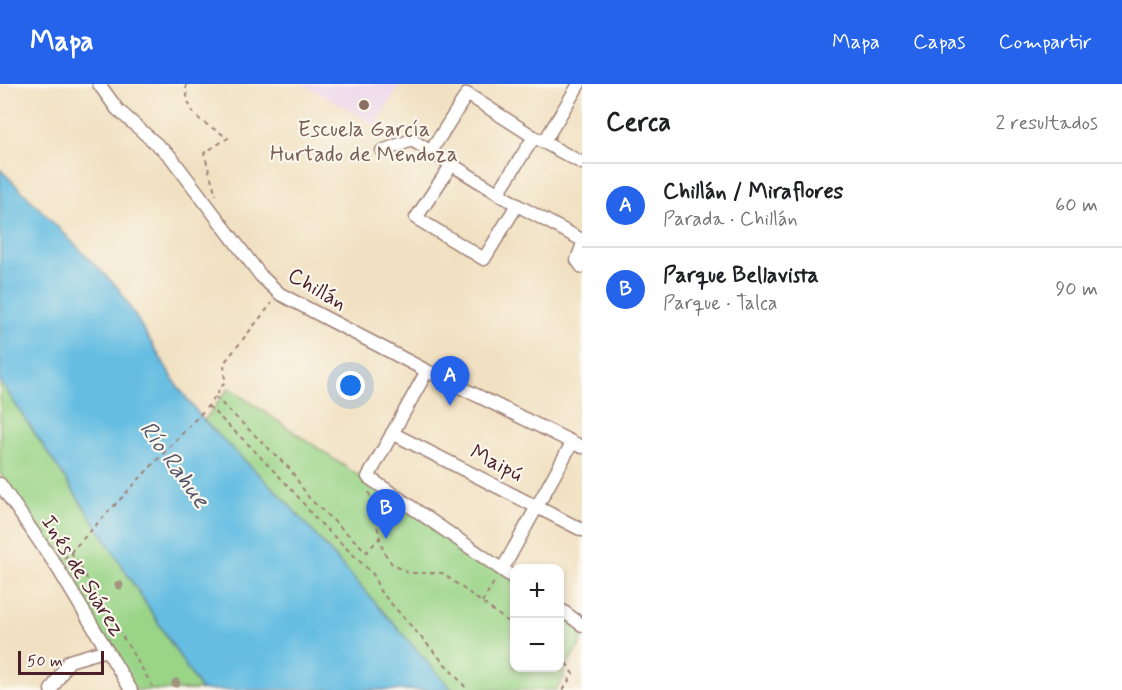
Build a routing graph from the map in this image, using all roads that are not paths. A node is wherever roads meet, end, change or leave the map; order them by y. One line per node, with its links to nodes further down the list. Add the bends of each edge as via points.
1 (99, 84): 13 (street, Chillán, via 117,109 170,156 261,276 280,294)
2 (579, 84): 3 (street)
3 (539, 140): 5 (street, via 466,94); 6 (street); 8 (street)
4 (382, 151): 5 (street, via 412,140)
5 (431, 151): 7 (street)
6 (582, 163)
7 (452, 164): 8 (street); 9 (street, via 416,219 484,259)
8 (498, 193): 9 (street)
9 (517, 205): 10 (street)
10 (582, 240)
11 (582, 246): 12 (street, via 577,260)
12 (582, 267)
13 (426, 371): 14 (street); 15 (street, Chillán)
14 (392, 433): 17 (street, Maipú); 19 (street, via 368,477)
15 (577, 445): 17 (street)
16 (0, 484): 23 (street, Inés de Suárez)
17 (538, 507): 18 (street, Maipú); 19 (street)
18 (582, 530)
19 (502, 570): 20 (street)
20 (510, 575)
21 (564, 612): 22 (street)
22 (582, 625)
23 (107, 650): 24 (street, via 69,661); 25 (street, Inés de Suárez)
24 (51, 690)
25 (130, 690)

